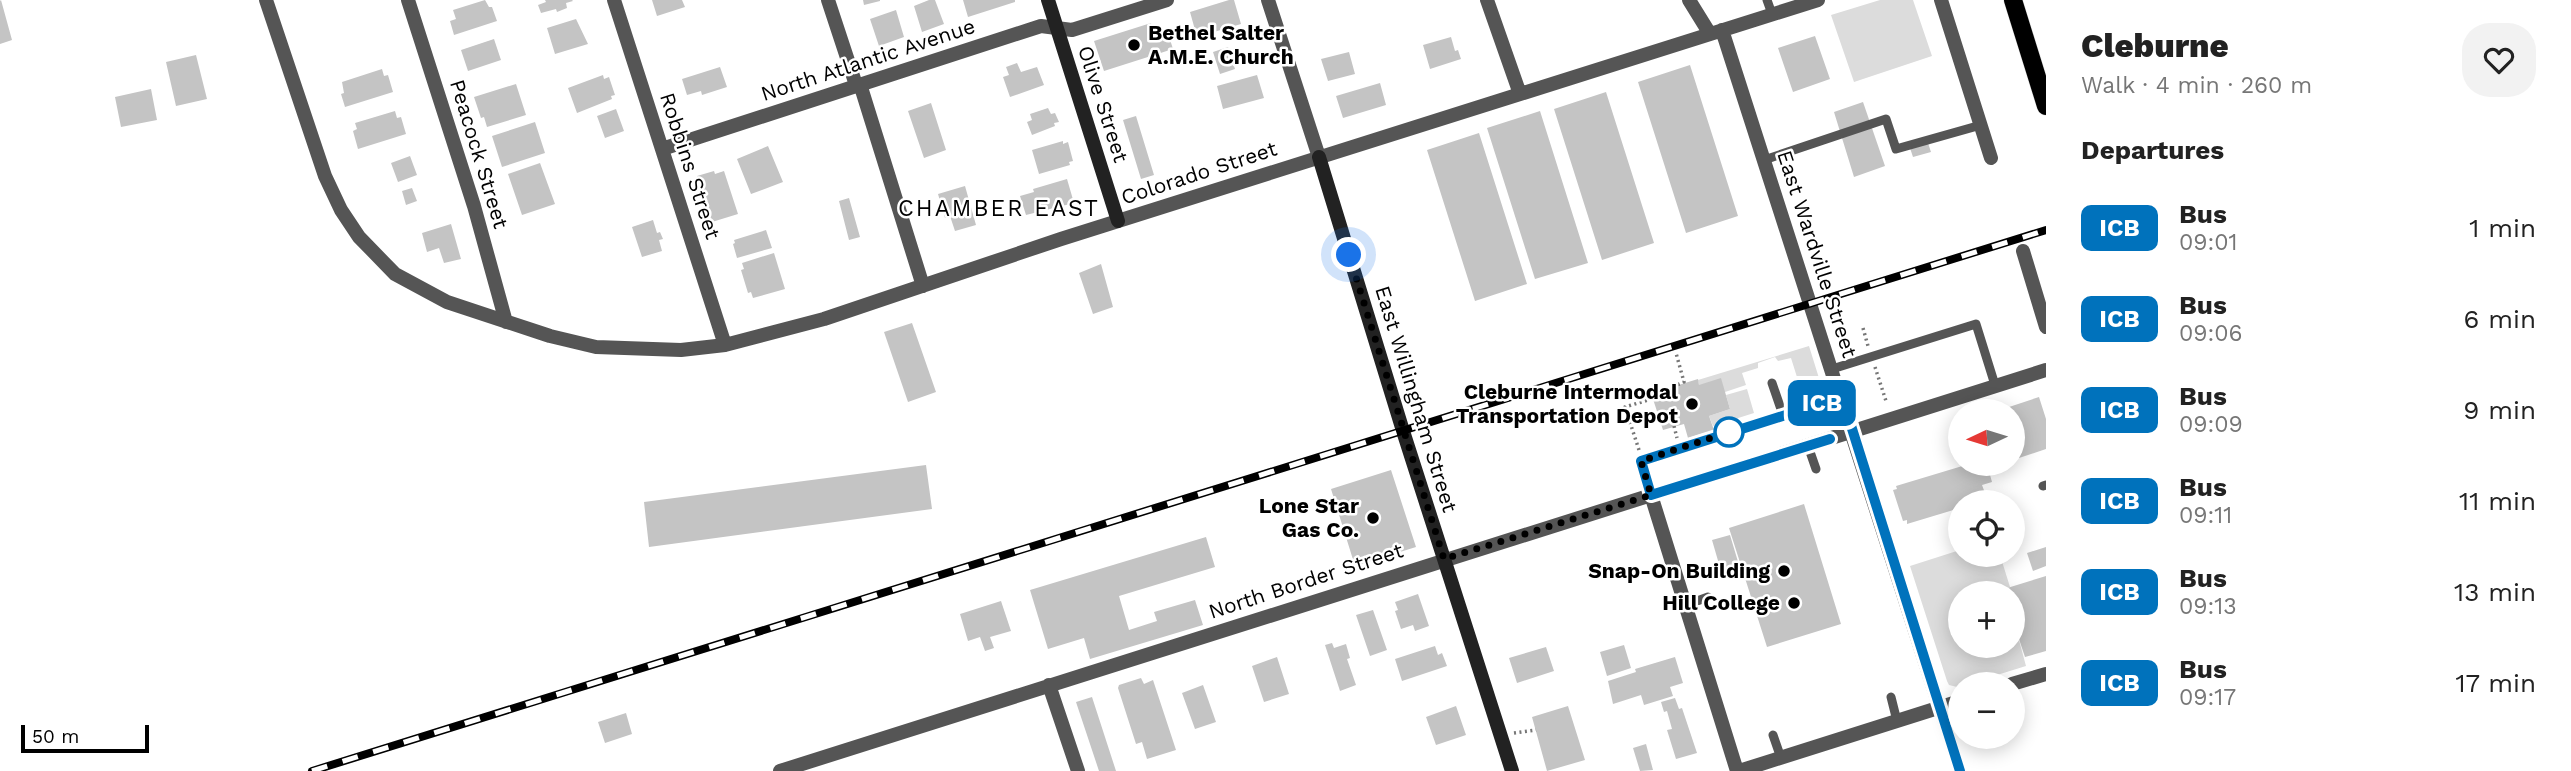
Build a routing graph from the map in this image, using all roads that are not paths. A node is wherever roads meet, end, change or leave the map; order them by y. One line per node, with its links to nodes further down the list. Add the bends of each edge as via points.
1 (266, 0): 28 (street, Colorado Street, via 325,176 359,237 395,274 447,302)
2 (408, 0): 28 (street, Peacock Street)
3 (614, 0): 21 (street, Robbins Street)
4 (828, 0): 17 (street)
5 (1048, 0): 15 (street, Olive Street)
6 (1167, 0): 15 (street, North Atlantic Avenue, via 1072,30)
7 (1268, 0): 22 (street, East Willingham Street)
8 (1488, 0): 18 (street)
9 (1689, 0): 16 (street, East Wardville Street)
10 (1767, 0): 14 (lane)
11 (1818, 0): 14 (street, Colorado Street)
12 (1941, 0): 20 (street)
13 (2013, 0): 19 (main road)
14 (1772, 15): 16 (street, Colorado Street)
15 (1057, 28): 17 (street, North Atlantic Avenue, via 1038,27); 25 (street, Olive Street)
16 (1716, 32): 18 (street, Colorado Street); 24 (street, East Wardville Street)
17 (858, 85): 21 (street, North Atlantic Avenue); 27 (street)
18 (1520, 94): 22 (street, Colorado Street)
19 (2046, 106)
20 (1981, 125): 23 (street); 24 (lane, via 1896,149 1886,119)
21 (662, 149): 30 (street, Robbins Street)
22 (1320, 157): 25 (street, Colorado Street); 41 (street, East Willingham Street)
23 (1991, 158)
24 (1764, 160): 31 (street, East Wardville Street)
25 (1118, 221): 27 (street, Colorado Street)
26 (2023, 251): 29 (street)
27 (923, 286): 30 (street, Colorado Street)
28 (506, 322): 30 (street, Colorado Street, via 596,347 681,350)
29 (2046, 327)
30 (724, 345)
31 (1832, 369): 34 (lane, via 1976,324); 35 (street, East Wardville Street)
32 (2046, 370): 34 (street, North Border Street)
33 (1772, 383): 36 (lane)
34 (1995, 385): 37 (street, North Border Street)
35 (1842, 397): 36 (lane); 37 (street, East Wardville Street)
36 (1783, 415): 40 (lane, via 1641,461)
37 (1851, 432): 38 (street, North Border Street); 49 (street, East Wardville Street)
38 (1808, 446): 39 (lane); 40 (street, North Border Street)
39 (1816, 469)
40 (1651, 495): 41 (street, North Border Street); 43 (street)
41 (1444, 559): 46 (street, North Border Street); 55 (street, East Willingham Street)
42 (1708, 597): 43 (lane)
43 (1686, 605): 56 (street)
44 (2046, 674): 45 (street)
45 (2025, 680)
46 (1049, 685): 53 (street, North Border Street); 54 (street)
47 (1891, 697): 50 (lane)
48 (1948, 705): 49 (street)
49 (1940, 708): 50 (street); 57 (street, East Wardville Street)
50 (1898, 721): 52 (street)
51 (1773, 734): 52 (lane)
52 (1781, 758): 56 (street)
53 (780, 771)
54 (1077, 771)
55 (1512, 771)
56 (1738, 771)
57 (1960, 771)

